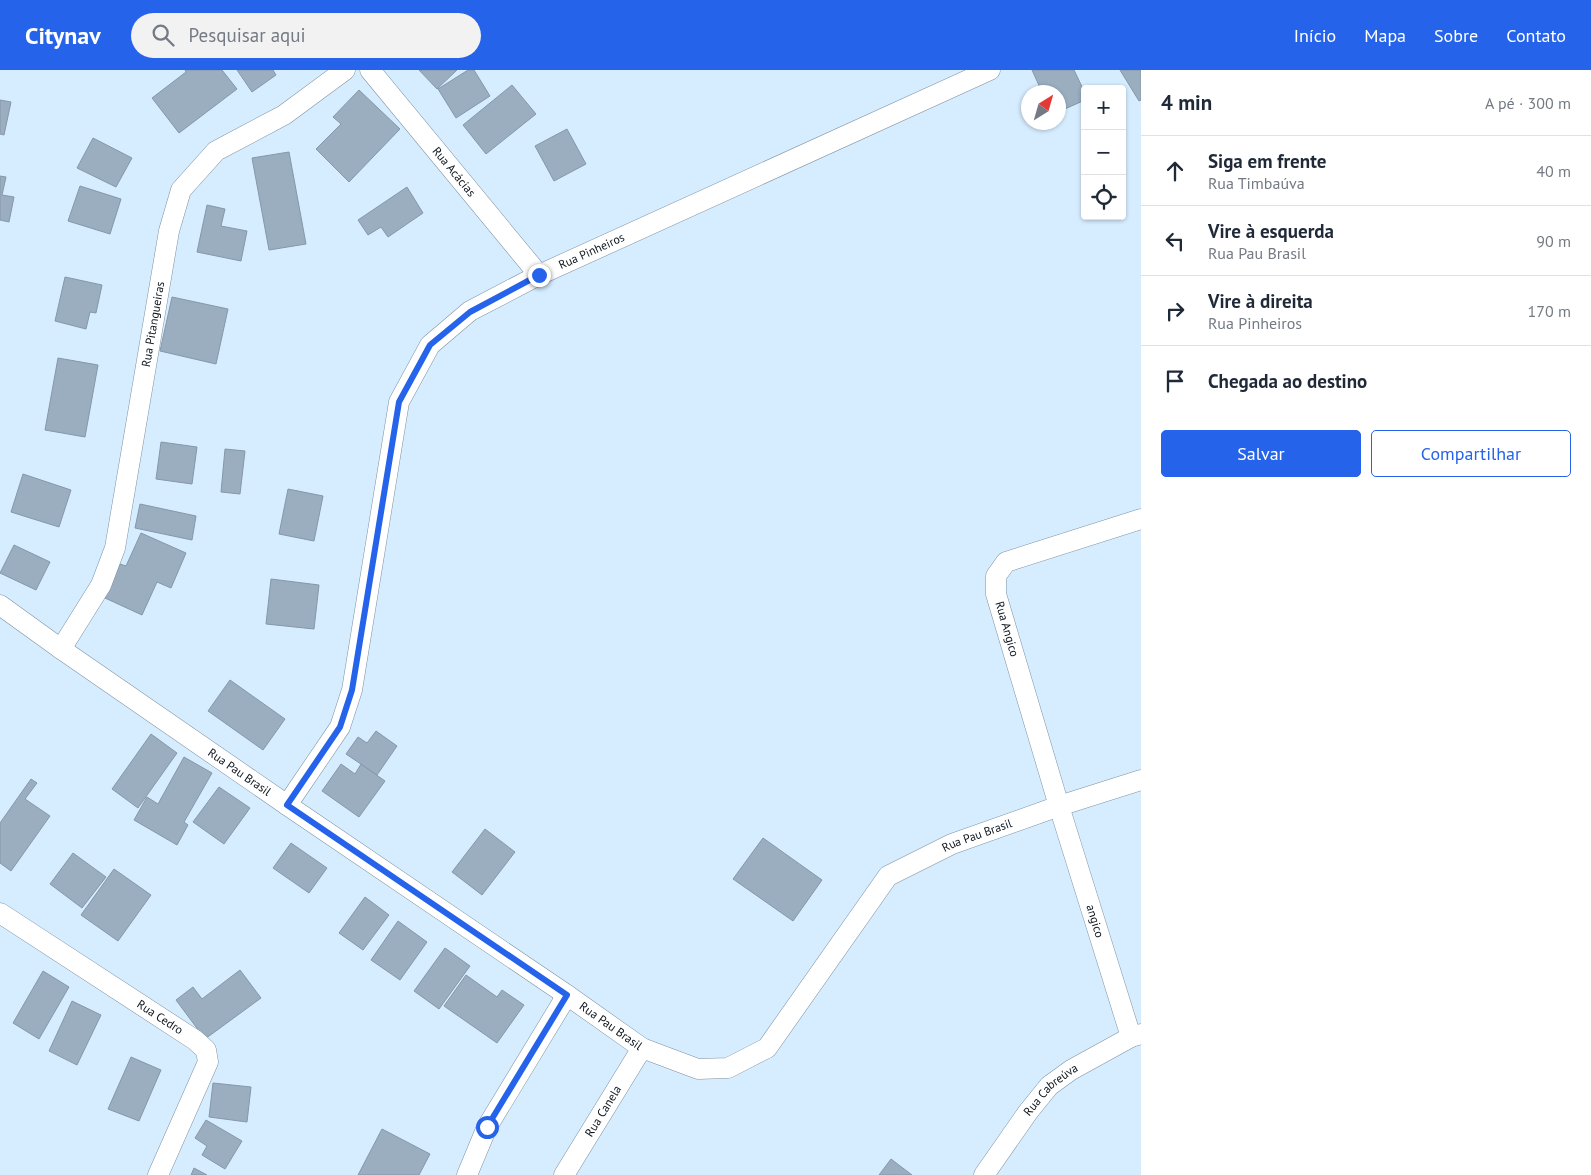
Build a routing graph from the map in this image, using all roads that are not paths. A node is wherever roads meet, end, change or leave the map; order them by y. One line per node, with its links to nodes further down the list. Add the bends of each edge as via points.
1 (346, 70): 7 (street, Rua Pitangueiras, via 284,115 216,151 181,190 169,231 115,548 101,585)
2 (370, 70): 4 (street, Rua Acácias)
3 (990, 70): 4 (street, Rua Pinheiros)
4 (539, 275): 9 (street, Rua Pinheiros, via 470,312 430,345 399,402 352,690 340,727)
5 (1141, 518): 10 (street, Rua Angico, via 1006,562 996,576 996,594)
6 (0, 605): 7 (street, Rua Pau Brasil)
7 (61, 649): 9 (street, Rua Pau Brasil)
8 (1141, 780): 10 (street, Rua Pau Brasil)
9 (287, 805): 12 (street, Rua Pau Brasil)
10 (1059, 806): 13 (street, angico); 14 (street, Rua Pau Brasil, via 952,844 888,876 767,1048 728,1068 698,1069)
11 (0, 913): 15 (street, Rua Cedro, via 206,1050 208,1062)
12 (567, 995): 14 (street, Rua Pau Brasil); 16 (street, via 487,1127)
13 (1136, 1035): 18 (street, Rua Cabreúva, via 1071,1070 1049,1086)
14 (642, 1048): 17 (street, Rua Canela)
15 (158, 1175)
16 (467, 1175)
17 (564, 1175)
18 (984, 1175)

